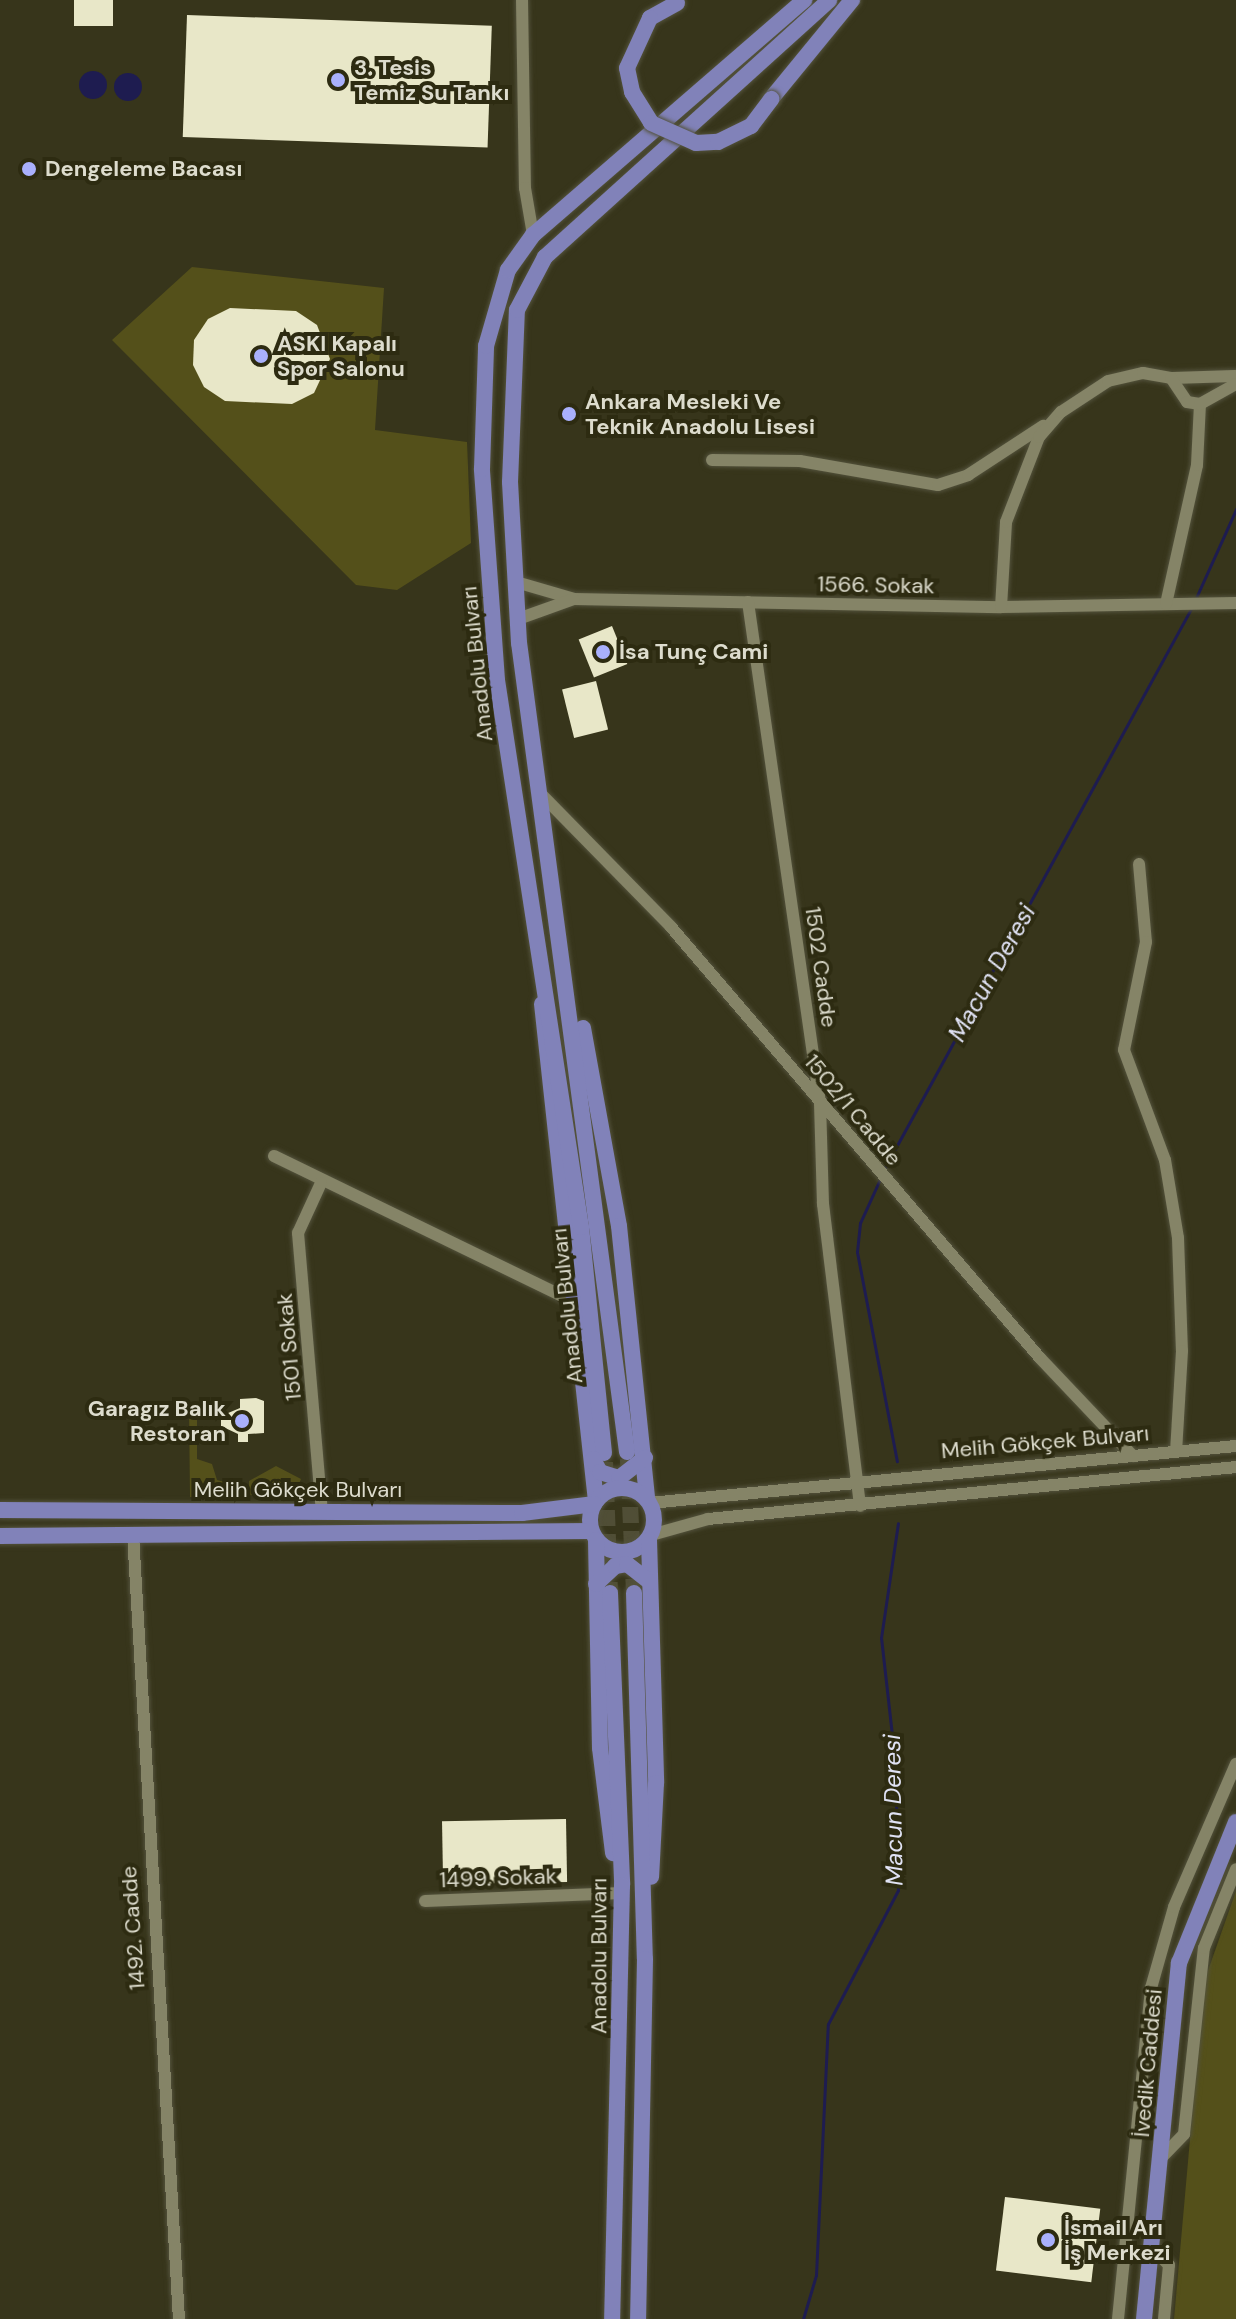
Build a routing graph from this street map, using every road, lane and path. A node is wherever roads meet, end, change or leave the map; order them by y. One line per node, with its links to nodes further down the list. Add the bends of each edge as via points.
1 (522, 0): 6 (street, via 525,188)
2 (804, 0): 6 (main road, Anadolu Bulvarı)
3 (829, 0): 13 (main road, Anadolu Bulvarı, via 545,257 531,282 517,310 513,353)
4 (852, 0): 5 (main road, bridge, via 751,126 718,142 696,143 651,123 632,92 627,68 650,18)
5 (681, 2)
6 (533, 235): 22 (main road, Anadolu Bulvarı, via 508,270 491,314 482,469 497,680)
7 (1236, 376): 8 (street)
8 (1171, 378): 10 (street, via 1187,402); 11 (street, via 1143,373 1108,381)
9 (1236, 384): 10 (street)
10 (1200, 404): 17 (street, via 1197,465)
11 (1061, 412): 12 (street, via 968,475 938,485 800,461); 18 (street, via 1039,437 1006,522)
12 (712, 460)
13 (516, 582): 14 (street); 19 (main road, Anadolu Bulvarı)
14 (574, 599): 15 (street, 1566. Sokak); 19 (street)
15 (748, 602): 18 (street, 1566. Sokak); 24 (street, 1502 Cadde)
16 (1236, 603): 17 (street, 1566. Sokak)
17 (1171, 604): 18 (street, 1566. Sokak)
18 (1001, 607)
19 (518, 619): 20 (main road, Anadolu Bulvarı)
20 (540, 793): 23 (main road, Anadolu Bulvarı); 24 (street, 1502/1 Cadde, via 671,927)
21 (1139, 864): 30 (street, via 1146,942 1124,1050 1165,1160 1178,1238 1182,1351)
22 (544, 971): 27 (main road, via 541,1025); 31 (main road, Anadolu Bulvarı)
23 (568, 981): 29 (main road, Anadolu Bulvarı); 33 (main road, via 599,1091)
24 (820, 1103): 32 (street, 1502/1 Cadde); 35 (street, 1502 Cadde, via 823,1204)
25 (274, 1156): 26 (street)
26 (321, 1183): 27 (street); 40 (street, 1501 Sokak, via 298,1233)
27 (572, 1301): 31 (main road)
28 (1236, 1446): 30 (street, Melih Gökçek Bulvarı)
29 (627, 1452)
30 (1176, 1452): 32 (street, Melih Gökçek Bulvarı)
31 (598, 1453): 33 (main road, via 600,1472 619,1478); 37 (main road)
32 (1133, 1456): 35 (street, Melih Gökçek Bulvarı)
33 (645, 1458): 36 (main road)
34 (1236, 1467): 38 (street, Melih Gökçek Bulvarı)
35 (859, 1481): 36 (street, Melih Gökçek Bulvarı); 38 (street)
36 (648, 1501): 37 (main road, via 621,1488); 44 (main road)
37 (595, 1502): 40 (main road, Melih Gökçek Bulvarı, via 522,1513); 42 (main road)
38 (860, 1506): 44 (street, Melih Gökçek Bulvarı, via 708,1519)
39 (0, 1510): 40 (main road, Melih Gökçek Bulvarı)
40 (322, 1513)
41 (133, 1534): 42 (main road, Melih Gökçek Bulvarı); 43 (main road, Melih Gökçek Bulvarı); 56 (street, 1492. Cadde)
42 (594, 1535): 44 (main road, via 622,1553); 46 (main road, Anadolu Bulvarı)
43 (0, 1536)
44 (650, 1537): 45 (main road)
45 (650, 1582): 46 (main road, via 627,1564 615,1566); 53 (main road, via 656,1842)
46 (603, 1589): 51 (main road, Anadolu Bulvarı)
47 (634, 1593): 53 (main road, Anadolu Bulvarı)
48 (1236, 1764): 59 (street, via 1174,1907 1151,1988)
49 (1236, 1822): 54 (main road, İvedik Caddesi, via 1179,1963)
50 (1236, 1869): 54 (street, via 1204,1948 1184,2134)
51 (622, 1889): 52 (street, 1499. Sokak); 57 (main road, Anadolu Bulvarı)
52 (425, 1901)
53 (644, 1926): 58 (main road, Anadolu Bulvarı)
54 (1162, 2157): 55 (main road, İvedik Caddesi)
55 (1152, 2248): 60 (main road, İvedik Caddesi); 61 (street, via 1169,2265)
56 (179, 2319)
57 (612, 2319)
58 (638, 2319)
59 (1118, 2319)
60 (1144, 2319)
61 (1164, 2319)

